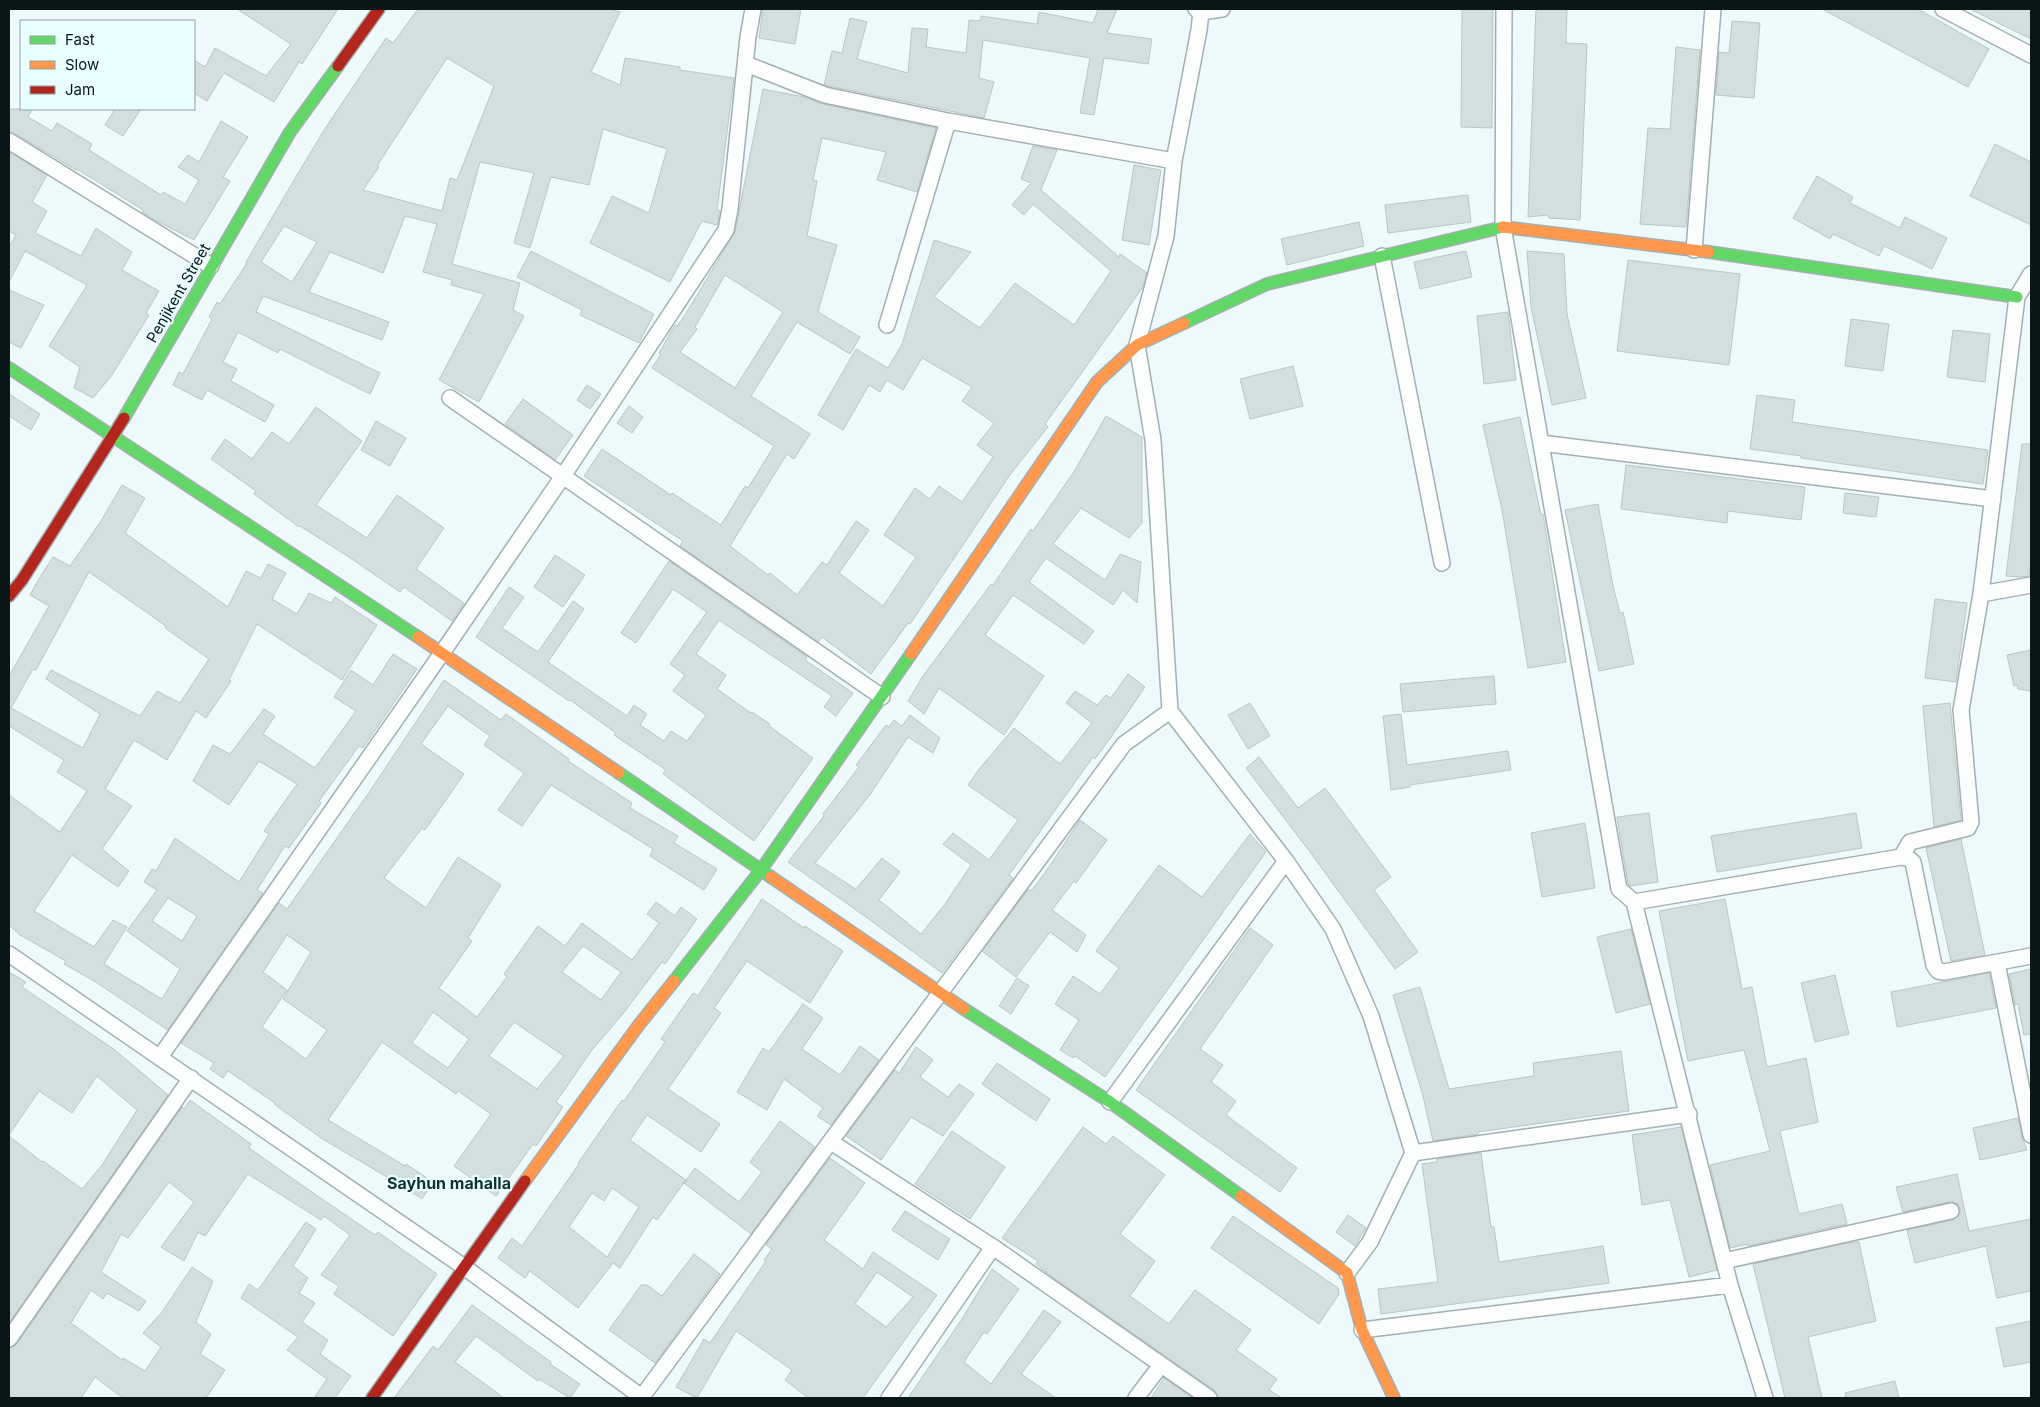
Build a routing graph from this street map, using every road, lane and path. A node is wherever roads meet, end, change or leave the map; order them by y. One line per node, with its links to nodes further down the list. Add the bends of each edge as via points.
1 (378, 9): 16 (street, Penjikent Street, via 290,132)
2 (753, 9): 9 (street)
3 (1222, 9): 7 (street)
4 (1504, 9): 13 (street)
5 (1713, 9): 14 (street)
6 (1943, 9): 8 (street)
7 (1199, 10): 12 (street)
8 (2031, 55)
9 (746, 64): 10 (street, via 825,95); 25 (street, via 726,230)
10 (948, 121): 12 (street); 19 (street)
11 (9, 141): 16 (street)
12 (1174, 161): 20 (street, via 1166,236)
13 (1503, 228): 14 (street); 15 (street); 24 (street)
14 (1694, 250): 18 (street)
15 (1382, 256): 20 (street, via 1267,284); 27 (street)
16 (211, 266): 23 (street, Penjikent Street)
17 (2031, 274): 18 (street)
18 (2016, 297): 26 (street)
19 (887, 325)
20 (1137, 345): 32 (street, via 1097,382); 33 (street, via 1153,440)
21 (9, 368): 23 (street)
22 (450, 398): 25 (street)
23 (114, 437): 30 (street, Penjikent Street); 31 (street)
24 (1542, 443): 26 (street); 37 (street, via 1619,888)
25 (563, 476): 31 (street); 32 (street)
26 (1993, 499): 29 (street)
27 (1442, 563)
28 (2031, 585): 29 (street)
29 (1981, 594): 34 (street, via 1961,710 1971,822 1968,828 1910,842)
30 (9, 596)
31 (442, 653): 36 (street); 42 (street)
32 (882, 697): 36 (street)
33 (1170, 711): 35 (street); 41 (street, via 1124,744)
34 (1901, 857): 37 (street); 40 (street, via 1913,862 1934,965 1938,971)
35 (1286, 861): 44 (street); 48 (street, via 1333,929 1371,1016)
36 (760, 870): 41 (street); 52 (street, via 638,1026)
37 (1634, 902): 45 (street)
38 (9, 954): 42 (street)
39 (2031, 956): 40 (street)
40 (1997, 963): 46 (street)
41 (940, 994): 44 (street); 47 (street)
42 (160, 1057): 43 (street)
43 (191, 1078): 52 (street); 56 (street)
44 (1110, 1102): 53 (street)
45 (1688, 1114): 48 (street); 51 (street)
46 (2031, 1136)
47 (831, 1142): 50 (street); 59 (street)
48 (1413, 1153): 53 (street, via 1370,1242)
49 (1951, 1211): 51 (street)
50 (993, 1248): 57 (street); 60 (street)
51 (1724, 1261): 54 (street)
52 (464, 1267): 58 (street); 59 (street)
53 (1346, 1273): 55 (street)
54 (1730, 1285): 55 (street); 64 (street)
55 (1362, 1330): 63 (street)
56 (9, 1339)
57 (1160, 1365): 61 (street); 62 (street)
58 (372, 1398)
59 (642, 1398)
60 (889, 1398)
61 (1136, 1398)
62 (1209, 1398)
63 (1394, 1398)
64 (1765, 1398)

